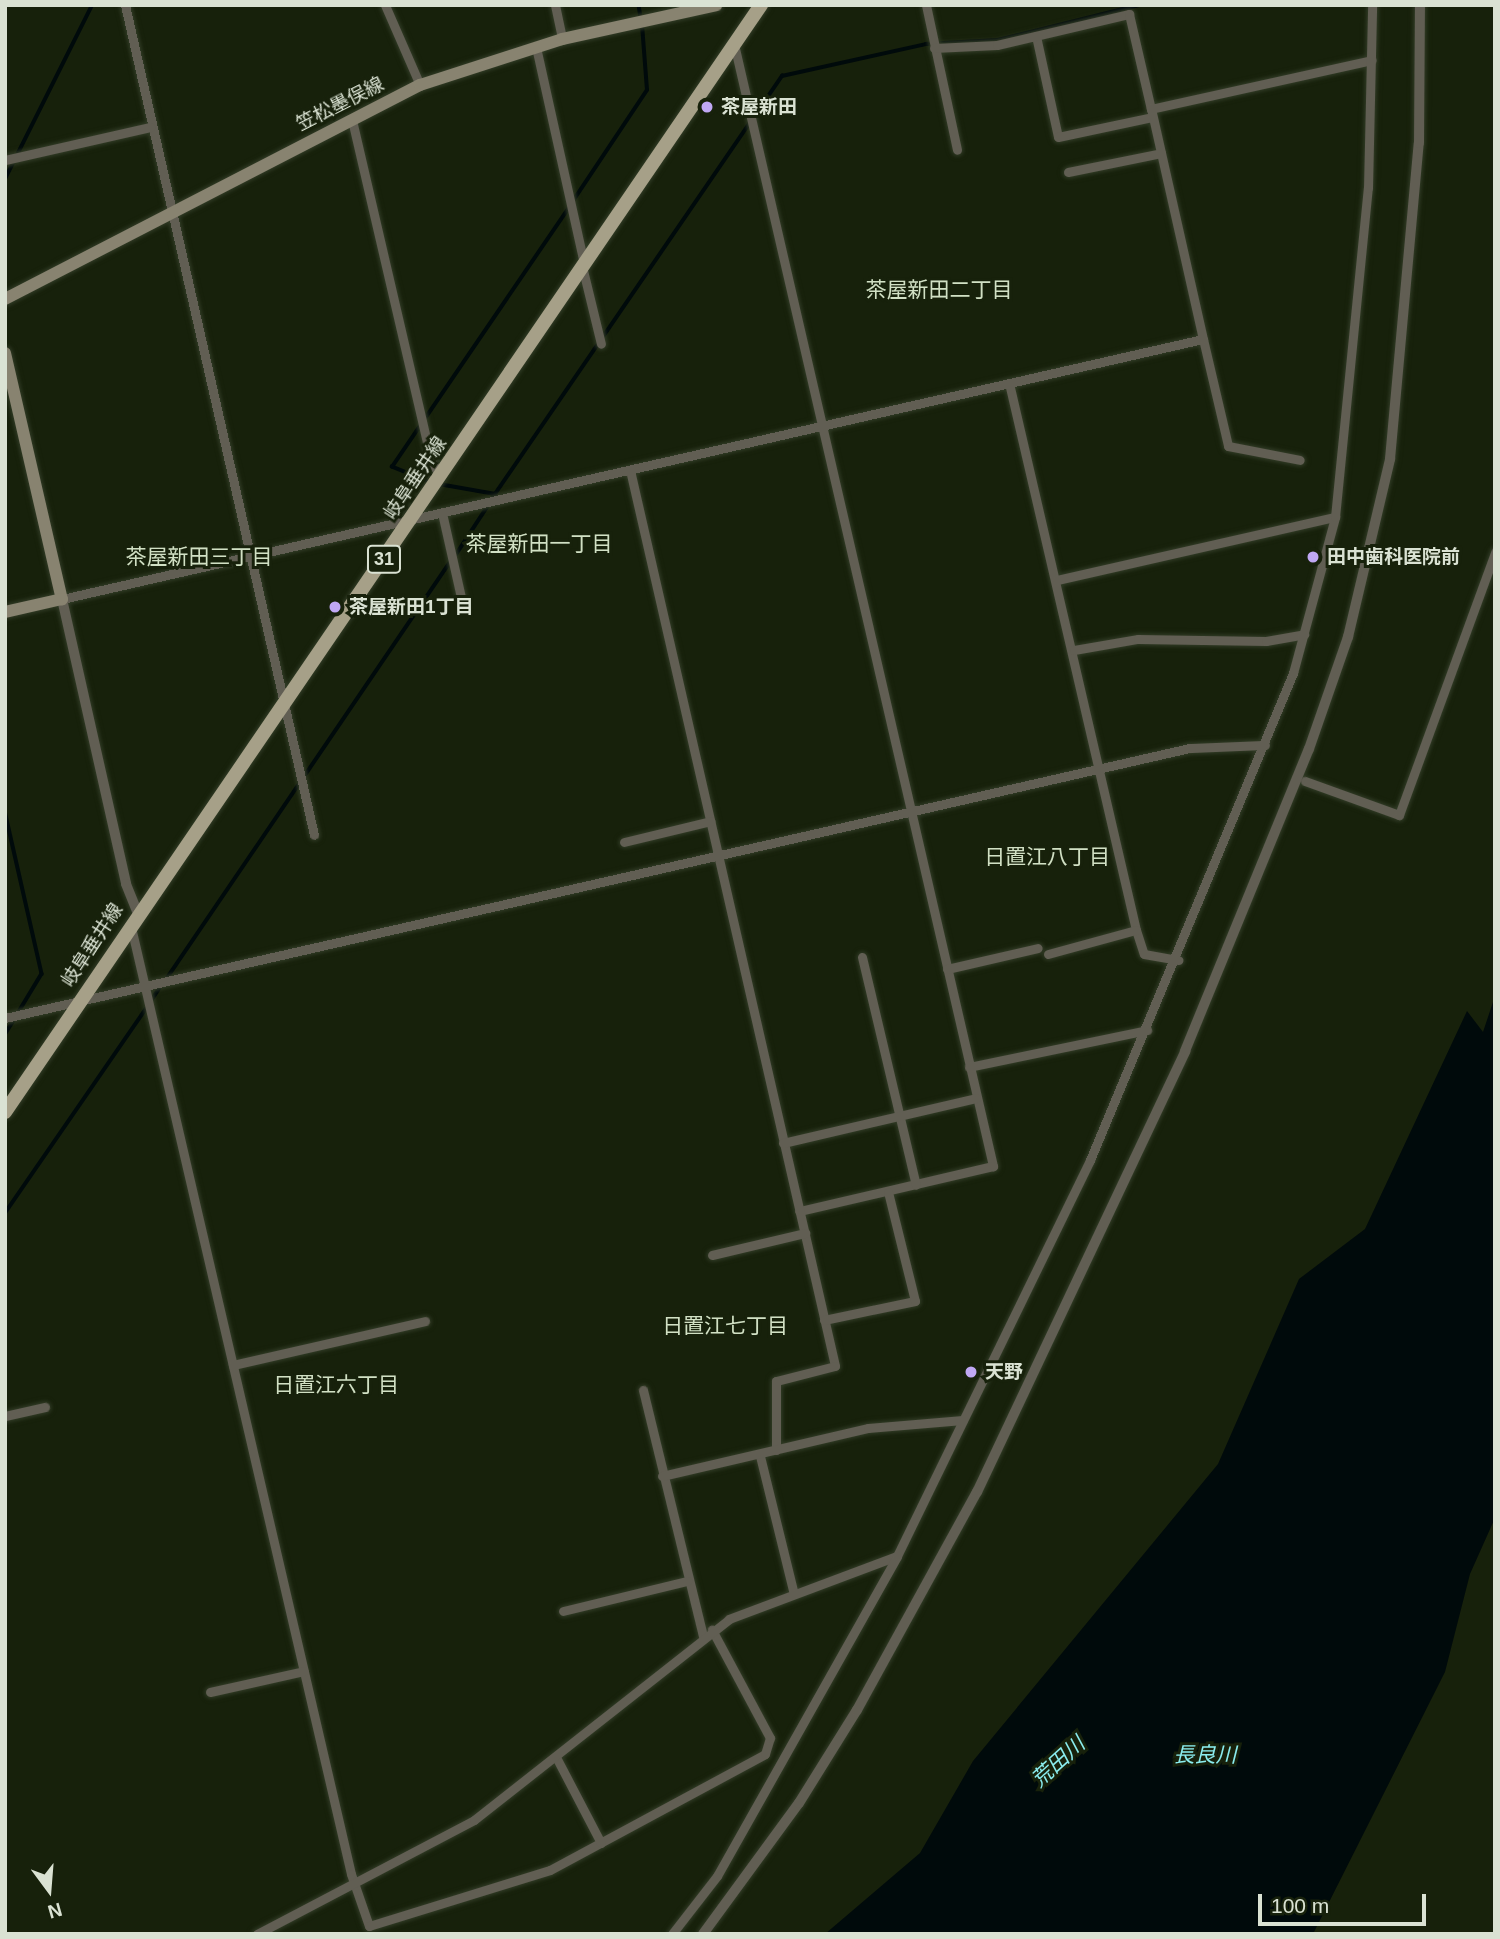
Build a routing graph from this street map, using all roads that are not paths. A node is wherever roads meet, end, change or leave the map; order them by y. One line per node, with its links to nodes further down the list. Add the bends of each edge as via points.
1 (125, 5): 18 (street)
2 (385, 5): 15 (street)
3 (555, 5): 10 (street)
4 (716, 5): 10 (main road, 笠松墨俣線)
5 (761, 5): 11 (main road, 岐阜垂井線 / 31)
6 (926, 5): 13 (street)
7 (1372, 5): 14 (street)
8 (1420, 5): 98 (street, via 1419,143 1390,459 1348,637 1309,749 1180,1063 977,1492 850,1722)
9 (1036, 36): 13 (street); 16 (street, via 1129,14); 16 (street, via 1058,137)
10 (562, 39): 12 (main road, 笠松墨俣線)
11 (734, 44): 24 (main road, 岐阜垂井線 / 31); 30 (street)
12 (536, 47): 15 (main road, 笠松墨俣線); 24 (street)
13 (934, 48): 19 (street)
14 (1372, 60): 16 (street); 35 (street, via 1368,188)
15 (420, 85): 17 (main road, 笠松墨俣線)
16 (1152, 113): 20 (street)
17 (352, 120): 23 (main road, 笠松墨俣線); 33 (street, via 431,460)
18 (150, 127): 21 (street); 23 (street)
19 (957, 150)
20 (1161, 153): 22 (street); 26 (street)
21 (5, 160)
22 (1068, 172)
23 (172, 213): 25 (main road, 笠松墨俣線); 38 (street)
24 (583, 265): 27 (street); 33 (main road, 岐阜垂井線 / 31)
25 (5, 299)
26 (1203, 340): 29 (street); 31 (street, via 1228,446)
27 (601, 344)
28 (5, 353): 41 (main road)
29 (1009, 383): 30 (street); 39 (street)
30 (822, 426): 32 (street); 49 (street)
31 (1300, 460)
32 (630, 470): 34 (street); 50 (street)
33 (440, 475): 36 (main road, 岐阜垂井線 / 31)
34 (442, 513): 36 (street); 40 (street)
35 (1335, 517): 39 (street); 43 (street)
36 (410, 521): 38 (street); 45 (main road, 岐阜垂井線 / 31)
37 (1495, 552): 48 (street, via 1399,815)
38 (254, 557): 41 (street); 45 (street)
39 (1057, 580): 44 (street)
40 (461, 597)
41 (62, 599): 42 (main road); 54 (street)
42 (5, 612)
43 (1304, 634): 44 (street, via 1266,641 1138,639); 46 (street)
44 (1074, 650): 47 (street)
45 (284, 704): 51 (street); 54 (main road, 岐阜垂井線 / 31)
46 (1265, 745): 47 (street, via 1189,748); 59 (street)
47 (1100, 769): 49 (street); 55 (street)
48 (1305, 780)
49 (910, 812): 53 (street); 60 (street)
50 (711, 821): 52 (street); 53 (street)
51 (314, 835)
52 (624, 842)
53 (719, 855): 61 (street); 69 (street)
54 (133, 917): 61 (street); 62 (main road, 岐阜垂井線 / 31)
55 (1136, 930): 57 (street); 59 (street, via 1144,954)
56 (1038, 948): 60 (street)
57 (1048, 954)
58 (862, 957): 68 (street)
59 (1178, 960): 64 (street)
60 (947, 969): 65 (street)
61 (146, 987): 62 (street); 77 (street)
62 (78, 1002): 63 (street); 67 (main road, 岐阜垂井線 / 31)
63 (5, 1018)
64 (1147, 1030): 65 (street); 81 (street)
65 (969, 1067): 66 (street)
66 (976, 1098): 68 (street); 70 (street, via 993,1167)
67 (5, 1112)
68 (898, 1116): 69 (street); 70 (street)
69 (783, 1143): 72 (street)
70 (916, 1185): 71 (street)
71 (888, 1192): 72 (street); 75 (street, via 915,1301)
72 (799, 1211): 73 (street)
73 (805, 1233): 74 (street); 75 (street)
74 (712, 1255)
75 (824, 1320): 82 (street, via 835,1367 776,1381)
76 (425, 1321): 77 (street)
77 (233, 1365): 91 (street)
78 (643, 1390): 84 (street)
79 (45, 1407): 80 (street)
80 (5, 1416)
81 (962, 1420): 82 (street, via 868,1428); 85 (street)
82 (776, 1450): 83 (street)
83 (760, 1456): 84 (street); 87 (street)
84 (663, 1476): 86 (street)
85 (897, 1556): 87 (street); 97 (street, via 717,1876)
86 (687, 1581): 88 (street); 90 (street)
87 (794, 1594): 89 (street)
88 (563, 1611)
89 (712, 1630): 90 (street); 94 (street, via 770,1738 765,1754)
90 (703, 1636): 93 (street)
91 (304, 1671): 92 (street); 95 (street)
92 (210, 1692)
93 (556, 1757): 94 (street); 95 (street, via 474,1820)
94 (601, 1843): 95 (street, via 550,1870 369,1926)
95 (354, 1883): 96 (street)
96 (257, 1934)
97 (672, 1934)
98 (702, 1934)

